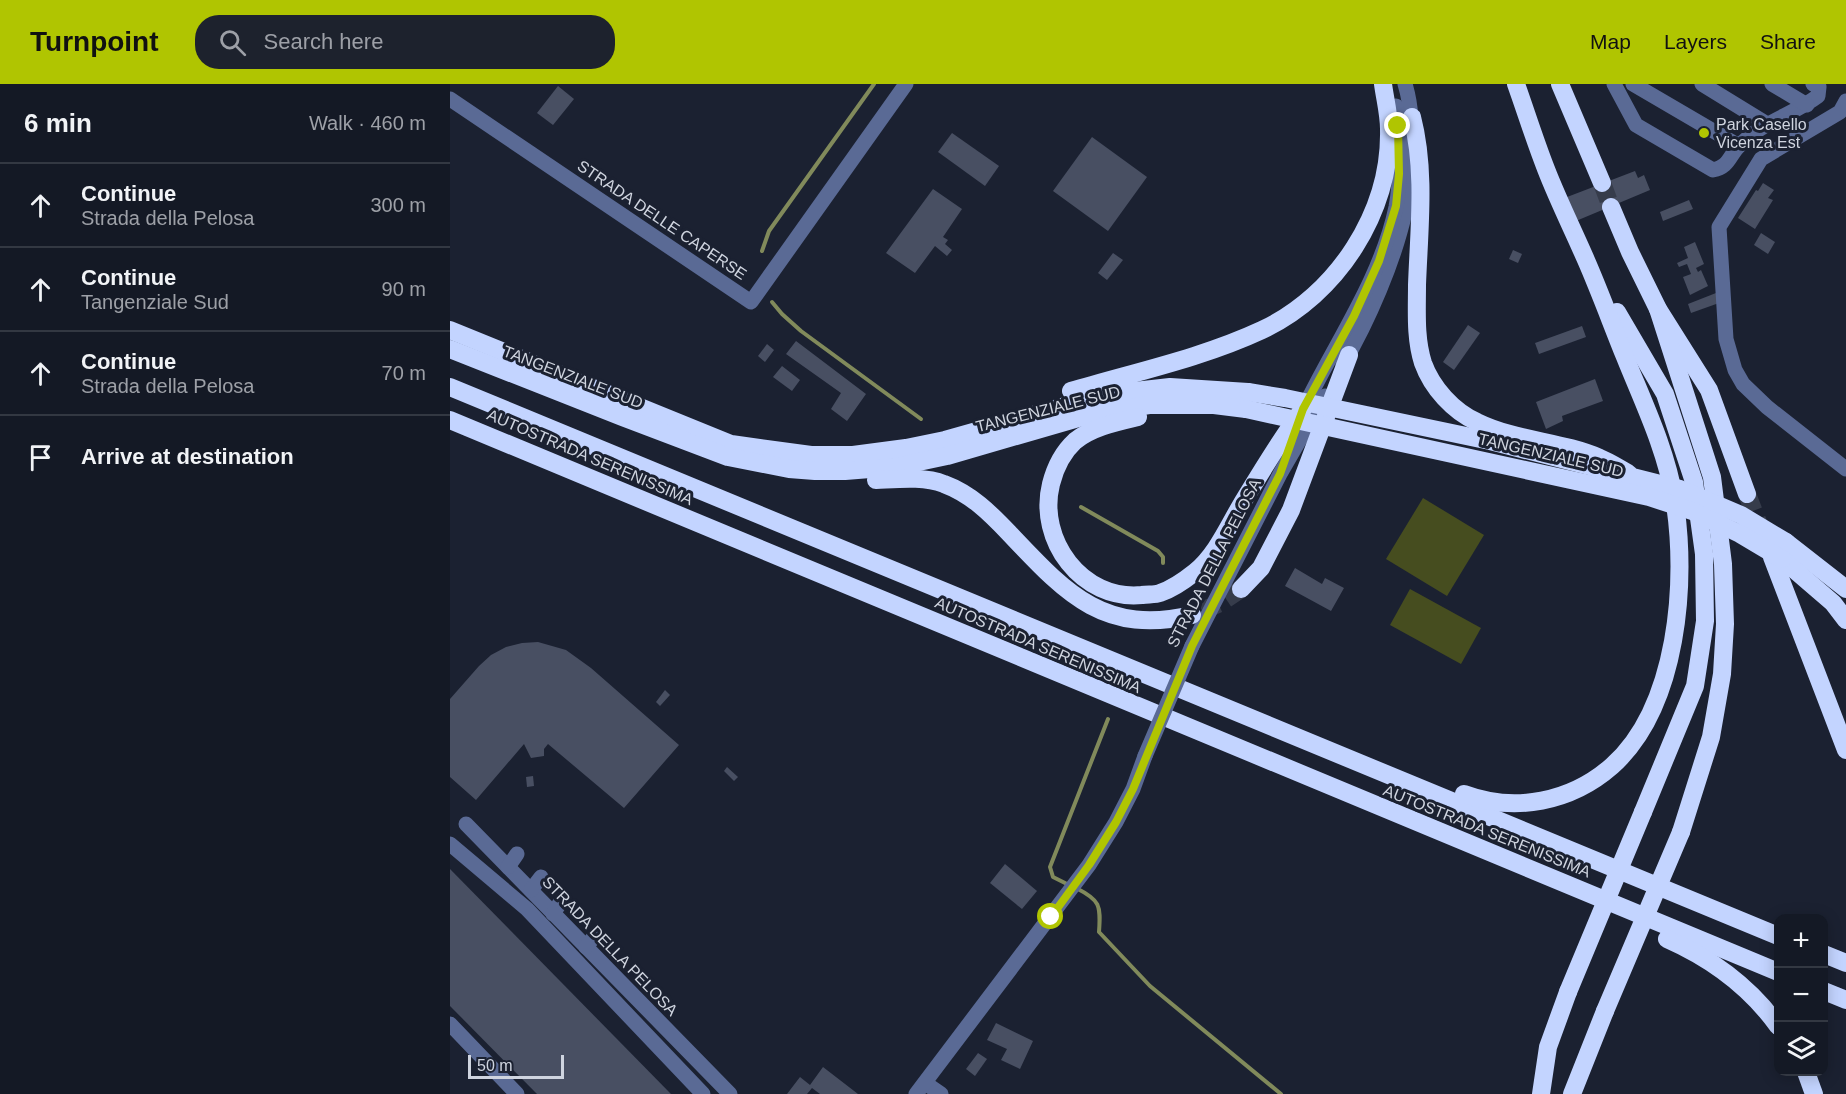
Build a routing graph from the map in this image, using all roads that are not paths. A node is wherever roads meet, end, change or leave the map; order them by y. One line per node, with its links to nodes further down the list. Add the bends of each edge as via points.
1 (906, 84): 12 (street, STRADA DELLE CAPERSE, via 751,302)
2 (1383, 84): 30 (highway, via 1389,128 1388,157 1380,192 1369,222 1346,261 1320,290 1264,329 1228,345 1026,404)
3 (1390, 84): 28 (street, via 1398,126 1396,206 1379,261 1354,316)
4 (1405, 84): 15 (street, STRADA DELLA PELOSA)
5 (1516, 84): 20 (highway, via 1546,170)
6 (1560, 84): 18 (highway)
7 (1614, 84): 17 (street, via 1636,125 1713,170 1727,165)
8 (1633, 84): 17 (street)
9 (1702, 84): 16 (street)
10 (1772, 84): 14 (street)
11 (1813, 84): 14 (street, via 1819,87 1818,96)
12 (450, 99)
13 (1846, 101): 32 (street, via 1840,112 1761,159 1719,227 1726,339 1735,370 1743,384 1767,407)
14 (1807, 105): 16 (street)
15 (1412, 117): 24 (street, STRADA DELLA PELOSA, via 1406,210 1377,294); 34 (highway, via 1420,164 1418,336 1423,363 1435,384 1452,407 1476,422 1599,457)
16 (1767, 124): 17 (street)
17 (1739, 146)
18 (1602, 183)
19 (1611, 207): 21 (highway)
20 (1587, 262): 41 (highway, via 1663,456 1674,497 1678,556 1674,634 1658,693 1632,744 1603,774 1553,799 1484,801); 66 (highway, bridge, via 1665,394 1695,482 1704,554 1705,621 1695,686 1568,992 1548,1047)
21 (1658, 309): 35 (highway, via 1709,390); 67 (highway, bridge, via 1712,477 1723,564 1722,674 1711,737 1681,832)
22 (450, 330): 30 (highway, TANGENZIALE SUD, via 731,444 811,456 853,455)
23 (450, 349): 31 (highway, TANGENZIALE SUD)
24 (1349, 355): 33 (street, STRADA DELLA PELOSA); 37 (highway, via 1287,520 1261,568)
25 (450, 387): 41 (highway, AUTOSTRADA SERENISSIMA)
26 (1247, 401): 27 (highway, TANGENZIALE SUD); 30 (highway, TANGENZIALE SUD, via 1170,387 1108,394); 34 (highway, TANGENZIALE SUD, bridge, via 1285,398); 36 (highway, TANGENZIALE SUD, bridge, via 1649,498 1692,511)
27 (1214, 405): 28 (highway, via 1190,413 1137,418 1101,427 1075,441 1056,467 1048,517 1057,547 1074,571 1112,594 1133,596 1159,593 1197,571); 31 (highway, TANGENZIALE SUD, via 1149,405 1092,414 947,456 879,469 789,469)
28 (1303, 409): 33 (street, STRADA DELLA PELOSA)
29 (450, 420): 42 (highway, AUTOSTRADA SERENISSIMA)
30 (945, 440)
31 (728, 457): 39 (highway, via 784,477 819,481 918,479 942,483 987,510 1076,598 1099,610 1139,621)
32 (1846, 469)
33 (1280, 474): 61 (street, STRADA DELLA PELOSA, bridge, via 1192,646 1116,822 1089,865)
34 (1635, 476): 36 (highway, TANGENZIALE SUD, bridge, via 1680,489 1740,515)
35 (1747, 494)
36 (1780, 552): 38 (highway, TANGENZIALE SUD); 40 (highway, TANGENZIALE SUD); 43 (highway)
37 (1241, 589)
38 (1846, 589)
39 (1192, 615)
40 (1846, 620)
41 (1114, 662): 51 (highway, AUTOSTRADA SERENISSIMA)
42 (1179, 724): 55 (highway, AUTOSTRADA SERENISSIMA); 58 (highway, via 1687,948 1738,983)
43 (1846, 750)
44 (466, 824): 47 (street, STRADA DELLA PELOSA, via 513,861)
45 (450, 844): 63 (street, via 527,909)
46 (541, 877): 47 (street)
47 (531, 890): 49 (street, STRADA DELLA PELOSA)
48 (563, 898): 49 (street)
49 (554, 914): 52 (street, STRADA DELLA PELOSA)
50 (597, 933): 52 (street)
51 (1774, 934)
52 (586, 947): 64 (street, STRADA DELLA PELOSA)
53 (1828, 956): 54 (highway)
54 (1846, 963)
55 (1774, 970)
56 (1828, 993): 57 (highway)
57 (1846, 1000)
58 (1776, 1022)
59 (450, 1024): 62 (street)
60 (1808, 1076): 68 (highway)
61 (920, 1088): 65 (street)
62 (517, 1094)
63 (703, 1094)
64 (730, 1094)
65 (941, 1094)
66 (1541, 1094)
67 (1572, 1094)
68 (1814, 1094)

